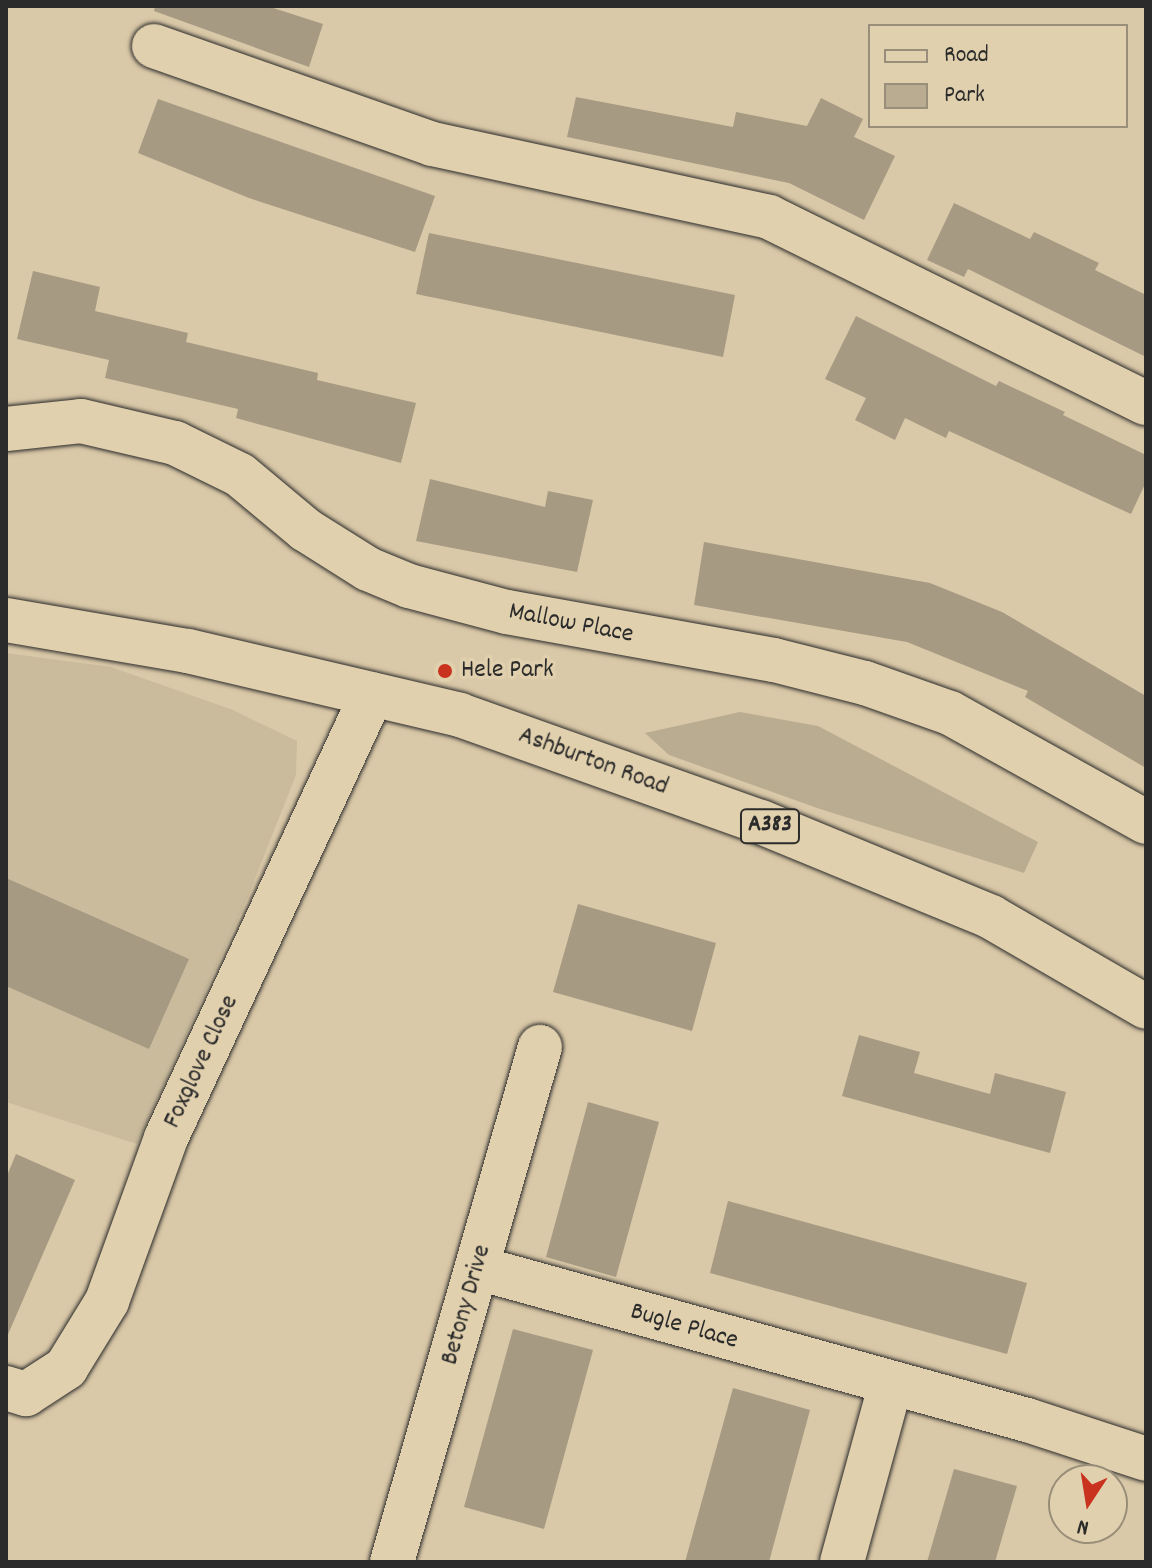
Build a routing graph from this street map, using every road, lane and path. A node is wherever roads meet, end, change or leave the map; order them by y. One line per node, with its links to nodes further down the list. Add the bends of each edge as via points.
1 (154, 46): 2 (street, via 432,144 769,217)
2 (1146, 403)
3 (6, 429): 6 (street, Mallow Place, via 81,421 175,443 240,475 306,530 368,569 409,586 507,612 774,660 865,683 950,713)
4 (6, 620): 5 (street, Ashburton Road / A383, via 188,651)
5 (372, 695): 7 (street, Ashburton Road / A383, via 460,715 761,822 991,917); 11 (street, Foxglove Close, via 166,1138 107,1301 66,1368 26,1394)
6 (1146, 822)
7 (1146, 1007)
8 (540, 1047): 9 (street, Betony Drive)
9 (478, 1268): 10 (street, Bugle Place); 13 (street, Betony Drive)
10 (890, 1386): 12 (street, Bugle Place, via 1027,1420); 14 (street)
11 (6, 1388)
12 (1146, 1459)
13 (392, 1562)
14 (842, 1562)

